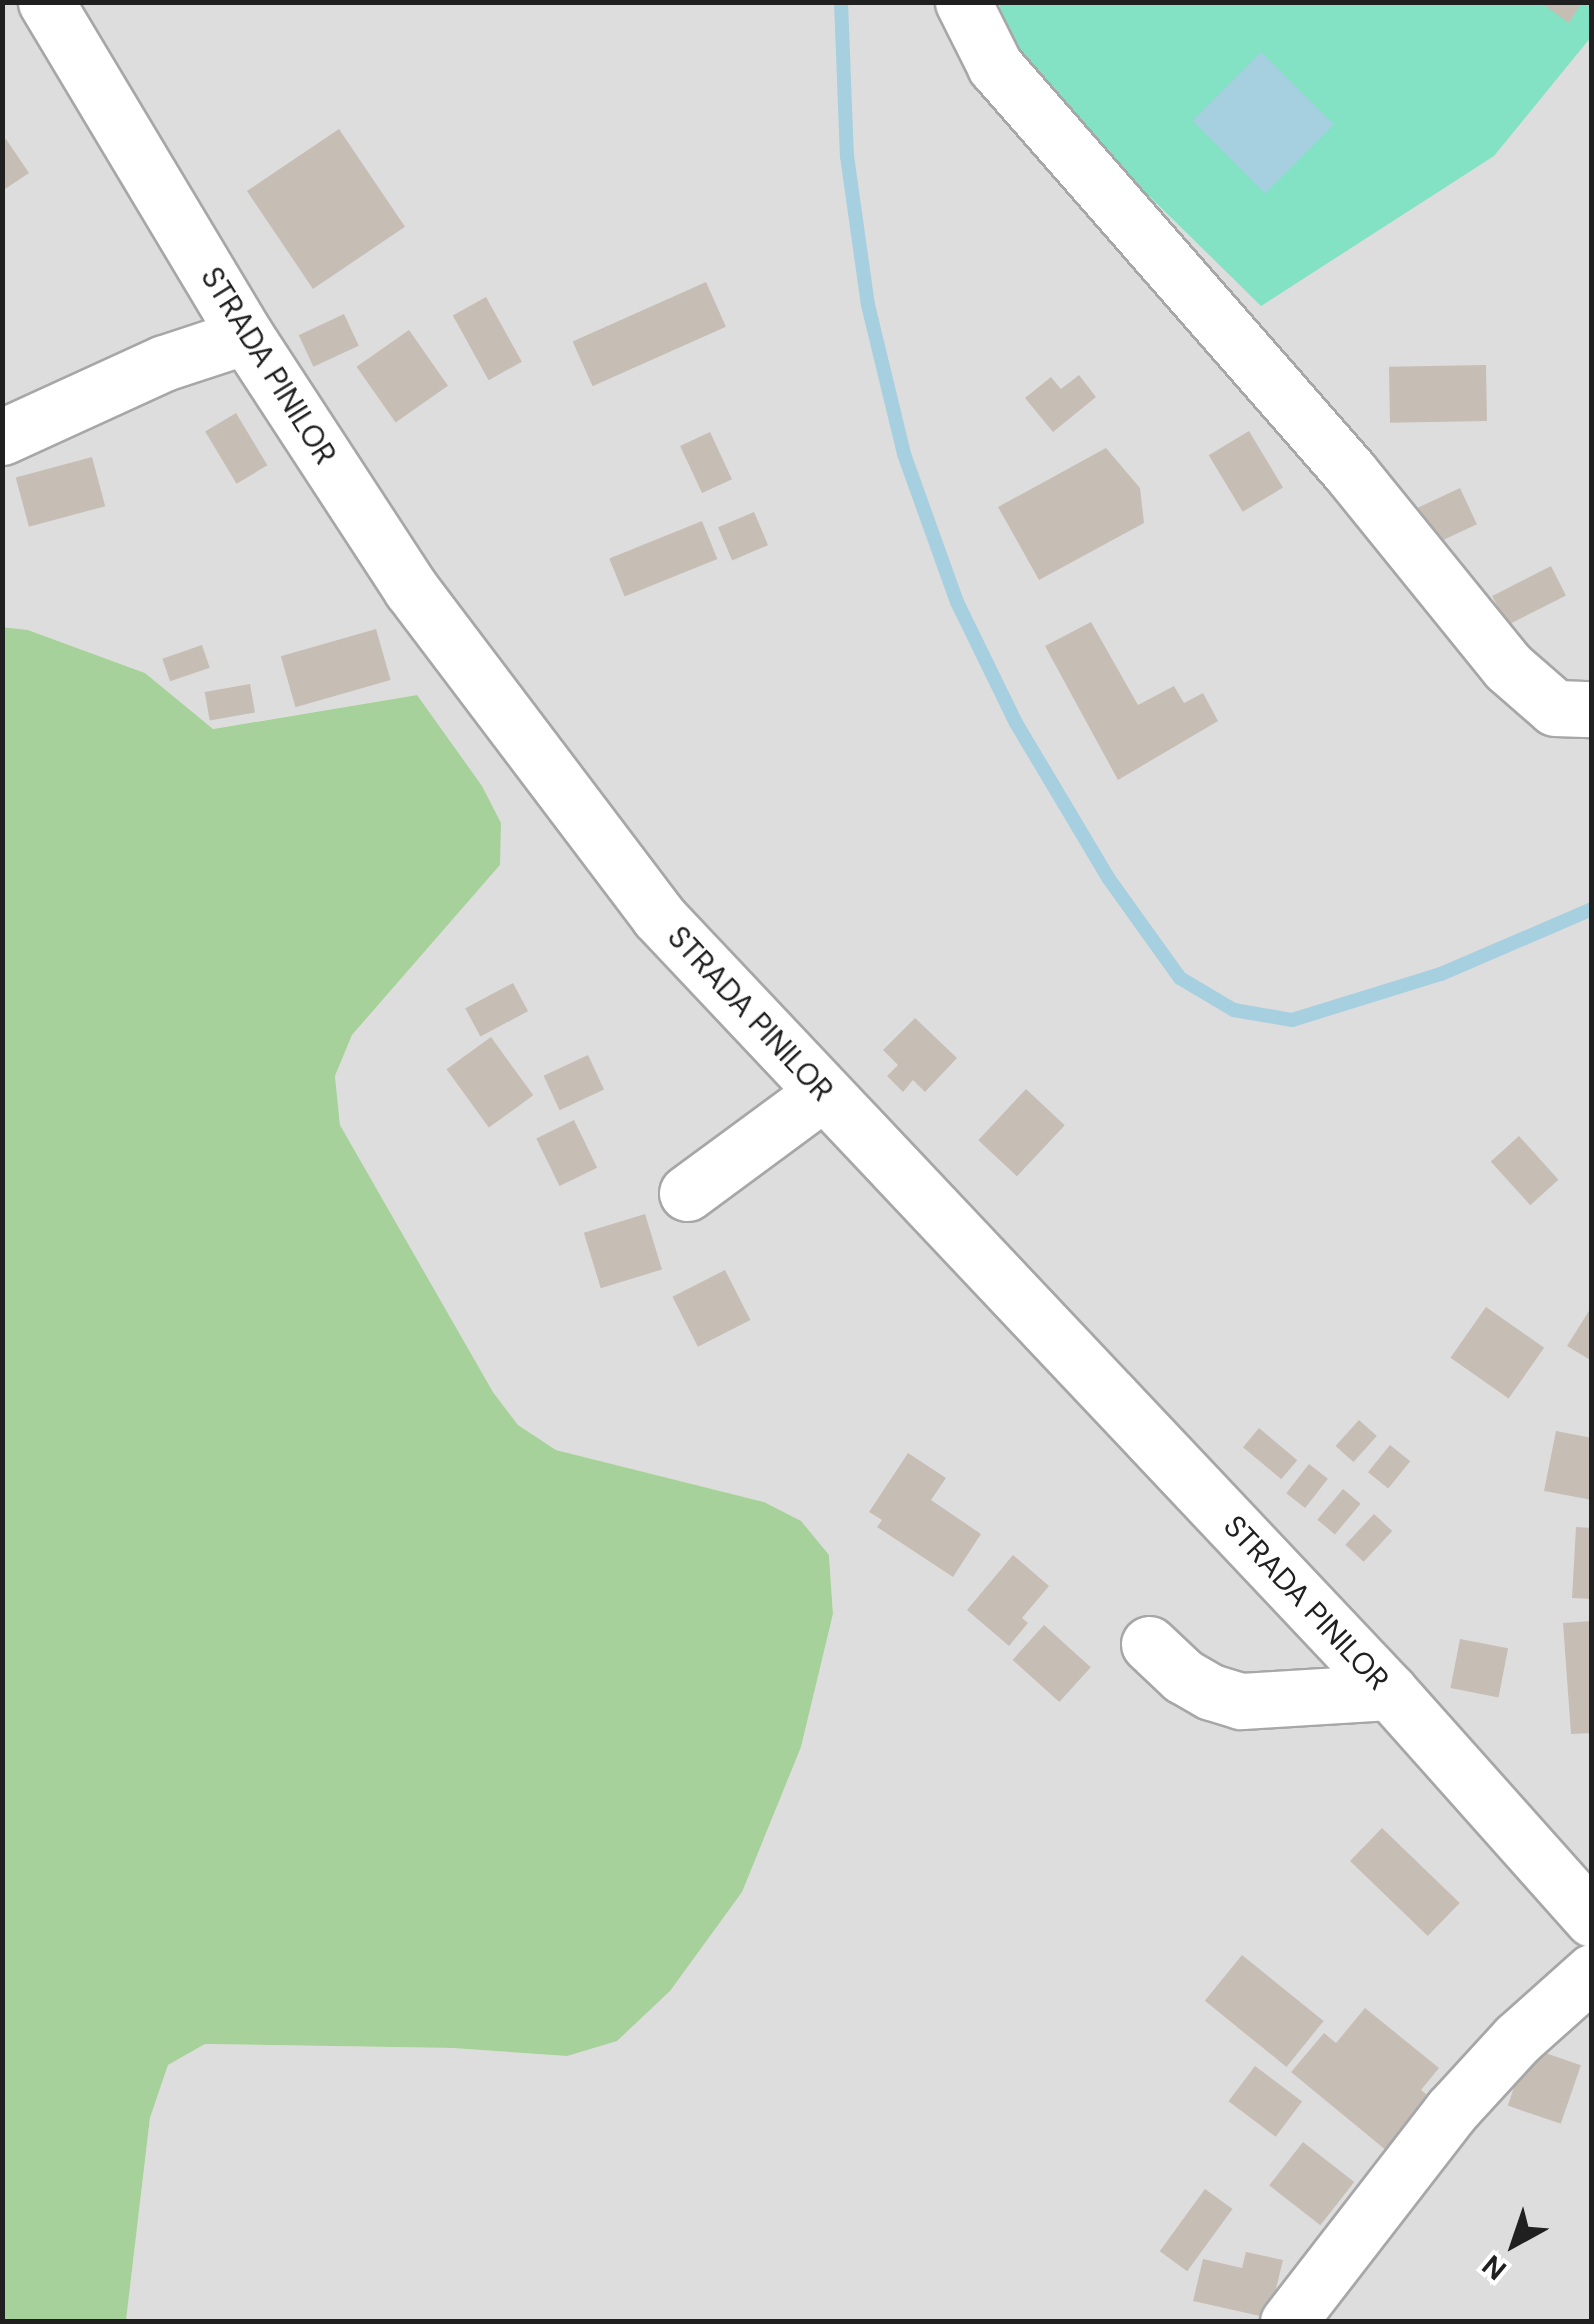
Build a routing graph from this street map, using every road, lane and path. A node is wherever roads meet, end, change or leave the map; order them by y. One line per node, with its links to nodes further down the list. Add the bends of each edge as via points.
1 (46, 2): 3 (street, STRADA PINILOR)
2 (962, 2): 5 (street, via 995,66 1350,472 1508,667 1556,708)
3 (246, 336): 4 (street, via 164,363); 6 (street, STRADA PINILOR, via 411,589 530,752 658,916)
4 (2, 437)
5 (1592, 709)
6 (824, 1092): 7 (street); 9 (street, STRADA PINILOR)
7 (687, 1192)
8 (1150, 1644): 9 (street, via 1182,1676 1241,1701)
9 (1390, 1692): 10 (street, STRADA PINILOR)
10 (1592, 1919)
11 (1592, 1972): 12 (street, via 1528,2028 1451,2111)
12 (1288, 2322)

